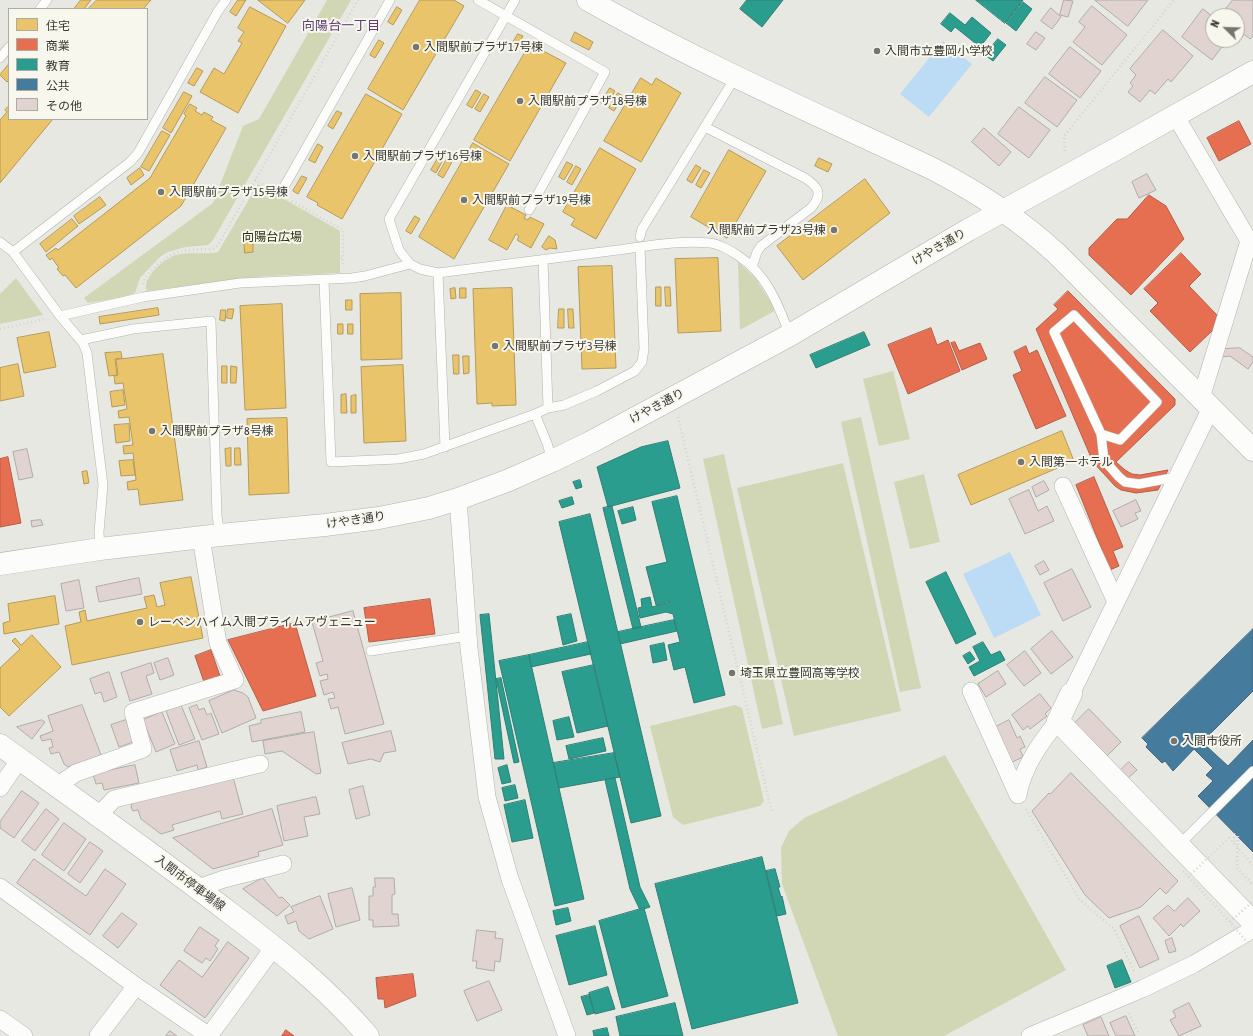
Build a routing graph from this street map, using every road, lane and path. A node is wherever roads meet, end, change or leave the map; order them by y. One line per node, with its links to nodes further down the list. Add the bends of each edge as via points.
1 (47, 0): 9 (lane)
2 (226, 0): 25 (lane, via 138,153 130,162)
3 (358, 0): 18 (path)
4 (390, 0): 19 (lane)
5 (478, 0): 10 (lane)
6 (515, 0): 10 (lane)
7 (588, 0): 14 (street)
8 (1174, 0): 17 (path, via 1064,136)
9 (41, 8)
10 (506, 17): 20 (lane, via 605,72); 29 (lane, via 389,220 399,250)
11 (8, 48): 12 (lane)
12 (0, 58)
13 (1253, 72): 15 (street, けやき通り)
14 (736, 76): 16 (lane); 21 (street, via 969,187)
15 (1175, 115): 21 (street, けやき通り); 39 (street, via 1249,241)
16 (705, 127): 22 (lane, via 642,229); 30 (lane, via 814,183 819,195 811,208 761,246)
17 (1065, 151)
18 (255, 180): 19 (path); 34 (path, via 218,245 213,249 187,250 167,256 144,280 141,292)
19 (280, 194): 27 (path, via 343,230)
20 (529, 210)
21 (1003, 211): 37 (street, けやき通り); 39 (street, via 1057,254)
22 (640, 237)
23 (0, 242): 25 (lane)
24 (640, 247): 28 (lane); 30 (lane, via 711,244 740,256); 40 (lane, via 644,349 642,362 635,371 597,391 564,405)
25 (13, 252): 35 (lane)
26 (329, 258): 27 (path)
27 (343, 258): 32 (path)
28 (543, 259): 31 (lane); 40 (lane)
29 (410, 264): 31 (lane); 32 (lane)
30 (752, 267): 37 (lane, via 774,295)
31 (438, 273): 44 (lane)
32 (343, 279): 33 (lane)
33 (324, 280): 34 (lane, via 240,283); 44 (lane, via 331,462 398,460)
34 (143, 297): 35 (lane)
35 (60, 316): 36 (path); 38 (lane)
36 (0, 329)
37 (790, 335): 46 (street, けやき通り)
38 (80, 340): 50 (lane, via 133,329 211,322 217,516); 51 (lane, via 87,353 103,485)
39 (1206, 403): 45 (street); 47 (street)
40 (548, 408): 41 (lane)
41 (535, 414): 44 (lane); 46 (lane)
42 (677, 414): 66 (path)
43 (1101, 434): 43 (lane, via 1054,332 1074,315 1157,402 1120,440); 47 (lane, via 1104,460 1126,482 1139,484)
44 (445, 447)
45 (1253, 450)
46 (552, 461): 49 (street, けやき通り)
47 (1177, 477): 53 (street)
48 (1063, 486): 53 (street)
49 (458, 499): 50 (street, けやき通り, via 379,518); 54 (street)
50 (210, 536): 51 (street, けやき通り); 63 (street, via 218,643 235,680 133,712 143,749 76,773)
51 (100, 549): 52 (street, けやき通り)
52 (0, 564)
53 (1116, 602): 57 (street)
54 (468, 636): 55 (lane); 90 (street, via 487,797 510,879)
55 (371, 651)
56 (971, 691): 65 (street)
57 (1071, 694): 58 (street)
58 (1058, 721): 65 (street, via 1031,759 1020,782); 71 (street)
59 (0, 745): 60 (street, 入間市停車場線)
60 (20, 759): 63 (street, 入間市停車場線); 64 (street)
61 (260, 764): 67 (street, via 114,799)
62 (1253, 771): 71 (lane)
63 (57, 786): 67 (street, 入間市停車場線)
64 (0, 788)
65 (1018, 795): 84 (path, via 1079,899 1114,929)
66 (772, 813)
67 (98, 816): 78 (street, 入間市停車場線)
68 (1234, 833): 70 (path)
69 (1238, 836): 76 (path, via 1237,868)
70 (1235, 845): 73 (path, bridge); 75 (path, bridge, via 1228,838)
71 (1178, 846): 81 (street)
72 (283, 864): 78 (street)
73 (1253, 865)
74 (1183, 871): 75 (path, bridge)
75 (1188, 877): 80 (path, bridge)
76 (1253, 885)
77 (0, 887): 83 (street)
78 (198, 888): 82 (street, 入間市停車場線)
79 (1253, 901): 80 (path, bridge)
80 (1230, 922): 81 (path, bridge)
81 (1251, 931): 84 (street, via 1194,964)
82 (274, 947): 88 (street); 89 (street, 入間市停車場線, via 318,984)
83 (136, 986): 87 (street); 88 (street)
84 (1142, 989): 91 (street)
85 (0, 1019): 86 (street)
86 (24, 1036)
87 (98, 1036)
88 (209, 1036)
89 (368, 1036)
90 (567, 1036)
91 (1030, 1036)

